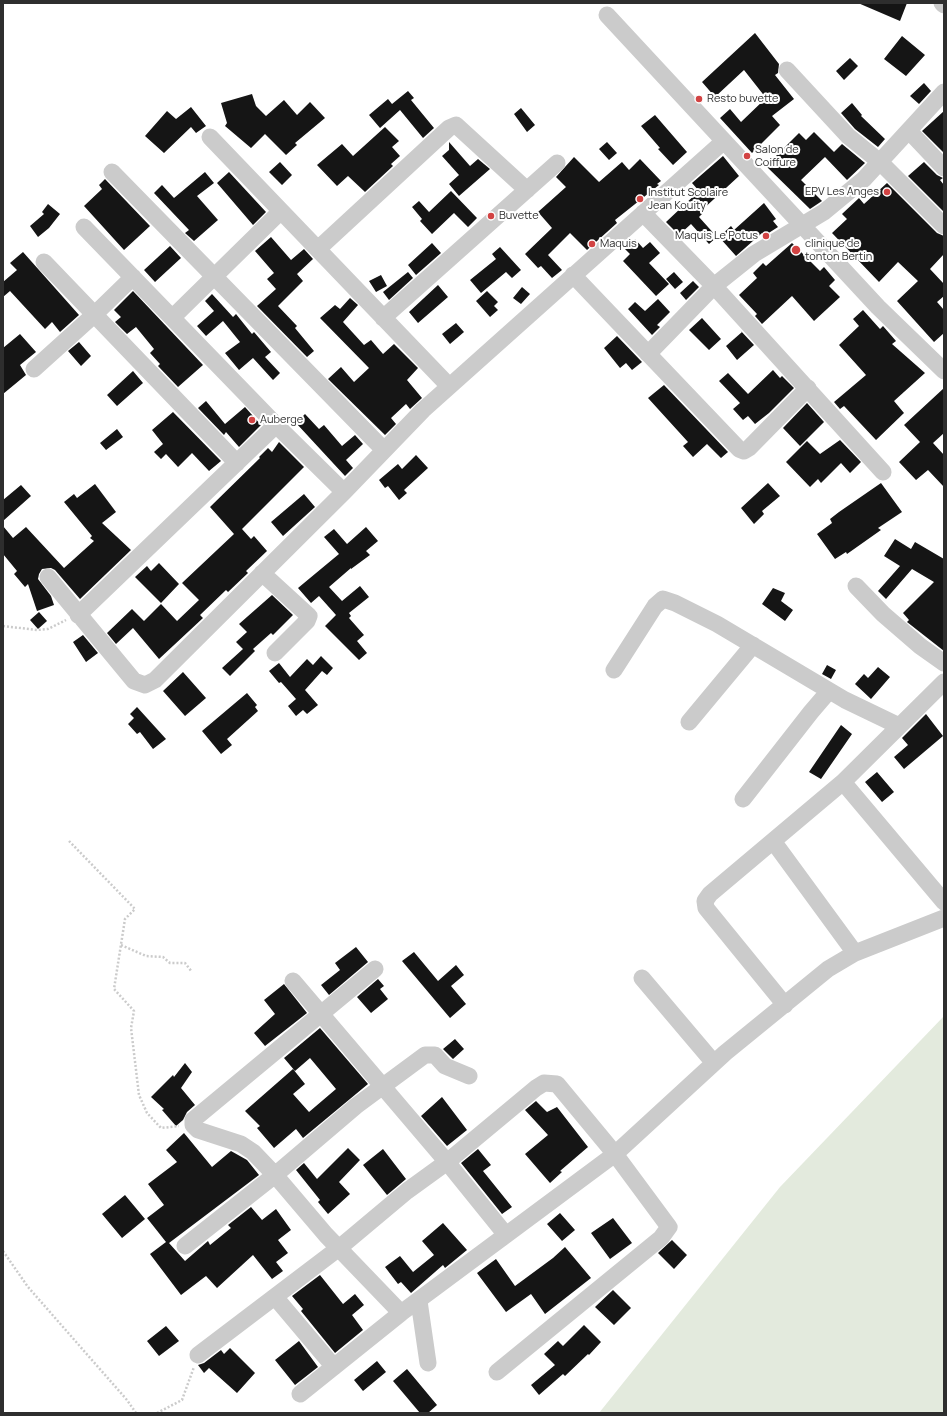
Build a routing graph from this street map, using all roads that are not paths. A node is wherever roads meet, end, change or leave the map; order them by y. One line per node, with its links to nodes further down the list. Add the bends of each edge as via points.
1 (607, 14): 6 (street)
2 (787, 70): 7 (street, via 848,136)
3 (944, 92): 4 (street)
4 (909, 131): 7 (street); 9 (street)
5 (210, 137): 12 (street)
6 (724, 141): 13 (street); 14 (street)
7 (880, 162): 14 (street, via 842,198); 15 (street)
8 (557, 163): 11 (street)
9 (944, 168)
10 (112, 172): 21 (street)
11 (527, 190): 17 (street, via 456,125 449,128); 25 (street)
12 (281, 211): 17 (street); 21 (street)
13 (643, 213): 19 (street); 22 (street)
14 (804, 226): 22 (street, via 754,254); 28 (street, via 884,312)
15 (944, 226)
16 (84, 227): 20 (street)
17 (318, 249): 25 (street)
18 (44, 262): 23 (street)
19 (573, 275): 26 (street); 29 (street)
20 (133, 277): 23 (street); 24 (street)
21 (214, 277): 24 (street); 32 (street)
22 (714, 286): 26 (street); 30 (street)
23 (95, 314): 27 (street); 33 (street)
24 (173, 318): 31 (street)
25 (383, 318): 29 (street)
26 (648, 354): 30 (street, via 739,449 744,451)
27 (34, 369)
28 (944, 371)
29 (449, 386): 32 (street)
30 (808, 388): 34 (street)
31 (276, 425): 33 (street); 35 (street)
32 (384, 450): 35 (street)
33 (237, 463): 39 (street)
34 (883, 472)
35 (344, 492): 36 (street)
36 (262, 573): 39 (street, via 155,680 145,685 134,680); 41 (street, via 309,616)
37 (48, 577): 39 (street)
38 (856, 586): 42 (street, via 920,646)
39 (78, 615)
40 (753, 645): 43 (street, via 682,606 663,599 655,606); 45 (street); 46 (street)
41 (275, 652)
42 (944, 663)
43 (614, 670)
44 (944, 682): 47 (street)
45 (829, 691): 47 (street); 49 (street)
46 (689, 722)
47 (899, 726): 48 (street)
48 (843, 782): 50 (street); 51 (street)
49 (743, 799)
50 (772, 841): 53 (street); 57 (street, via 705,901 706,908)
51 (944, 902)
52 (944, 918): 53 (street)
53 (855, 953): 57 (street, via 828,969)
54 (375, 969): 58 (street)
55 (642, 978): 59 (street)
56 (293, 981): 58 (street)
57 (785, 1005): 59 (street)
58 (321, 1014): 61 (street); 64 (street, via 193,1120 193,1125 198,1130 241,1144 253,1152)
59 (714, 1064): 62 (street)
60 (470, 1076): 61 (street, via 445,1066 435,1055 425,1055)
61 (383, 1086): 63 (street); 64 (street)
62 (614, 1154): 63 (street, via 557,1084 550,1082 536,1088); 65 (street); 74 (street, via 669,1227 661,1238)
63 (447, 1162): 65 (street); 67 (street, via 407,1191)
64 (275, 1175): 66 (street); 67 (street)
65 (506, 1235): 69 (street)
66 (185, 1246)
67 (339, 1248): 68 (street); 70 (street)
68 (275, 1297): 71 (street); 73 (street)
69 (419, 1301): 70 (street); 72 (street)
70 (400, 1313): 73 (street)
71 (198, 1355)
72 (428, 1363)
73 (334, 1367): 75 (street)
74 (497, 1372)
75 (300, 1394)

